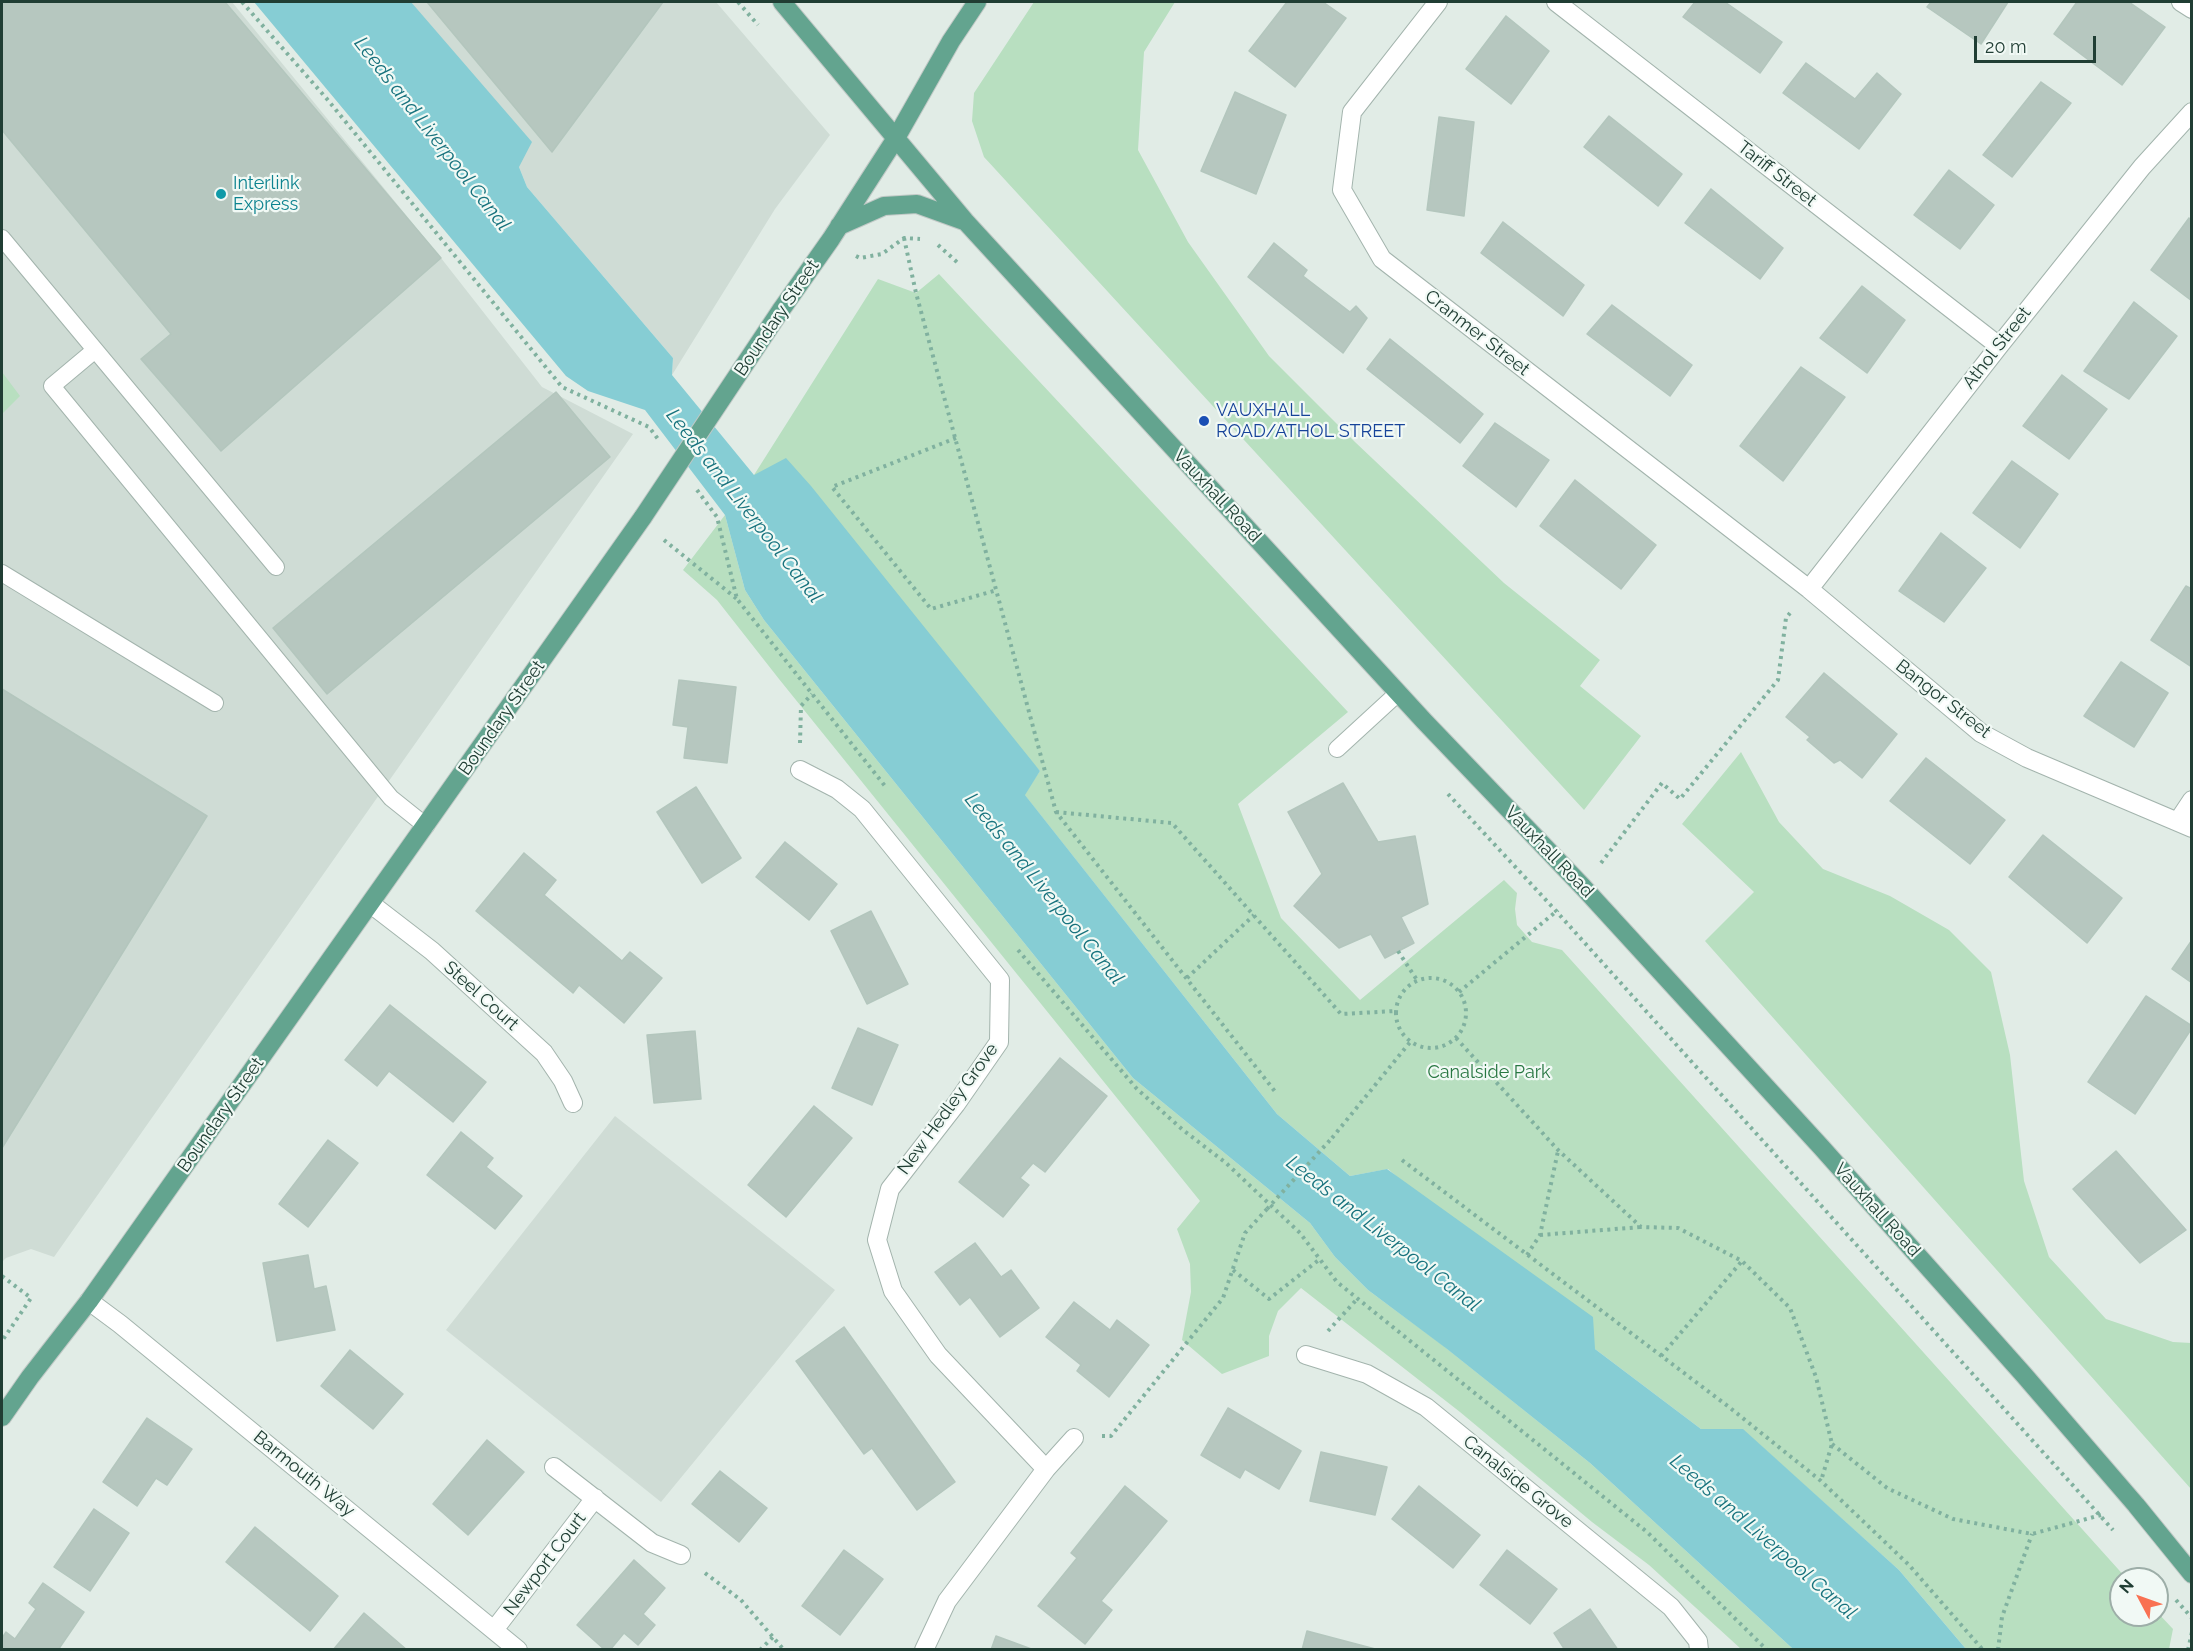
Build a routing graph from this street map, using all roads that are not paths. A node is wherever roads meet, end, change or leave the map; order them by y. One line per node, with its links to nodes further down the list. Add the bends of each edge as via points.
1 (782, 2): 8 (main road, Vauxhall Road)
2 (977, 2): 8 (main road, Boundary Street)
3 (1438, 2): 16 (street, Cranmer Street, via 1352,112 1342,190 1382,259)
4 (1556, 2): 12 (street, Tariff Street)
5 (2181, 2): 6 (street)
6 (2192, 9)
7 (2192, 112): 12 (street, Athol Street, via 2142,167)
8 (896, 138): 9 (main road, Vauxhall Road); 10 (main road, Boundary Street)
9 (965, 221): 10 (main road, via 917,204 884,206); 17 (main road, Vauxhall Road)
10 (835, 232): 23 (main road, Boundary Street, bridge, via 643,517)
11 (2, 238): 13 (lane)
12 (1999, 346): 16 (street, Athol Street)
13 (95, 350): 14 (lane); 23 (lane, via 52,386 391,798)
14 (276, 567)
15 (2, 573): 18 (lane)
16 (1809, 589): 22 (street, Bangor Street, via 1981,733 2027,758)
17 (1398, 693): 19 (lane); 34 (main road, Vauxhall Road, via 1583,887 1892,1226)
18 (215, 703)
19 (1337, 749)
20 (800, 770): 31 (street, New Hedley Grove, via 837,789 862,809 1000,980 999,1042 890,1189 877,1240 893,1291 938,1355)
21 (2192, 800): 22 (street)
22 (2185, 825)
23 (426, 826): 24 (main road, Boundary Street)
24 (371, 904): 25 (street, Steel Court, via 432,951 544,1053); 26 (main road, Boundary Street)
25 (573, 1103)
26 (89, 1301): 28 (main road, Boundary Street); 35 (street, Barmouth Way)
27 (1306, 1355): 38 (street, Canalside Grove, via 1367,1374 1425,1407 1671,1607 1698,1641)
28 (2, 1418)
29 (1074, 1438): 31 (street)
30 (554, 1467): 32 (street, Newport Court)
31 (1046, 1469): 37 (street, via 947,1601)
32 (595, 1498): 33 (street, Newport Court, via 652,1543); 35 (street, Newport Court)
33 (681, 1555)
34 (2192, 1574)
35 (494, 1630): 36 (street, Barmouth Way)
36 (518, 1650)
37 (924, 1650)
38 (1699, 1650)

